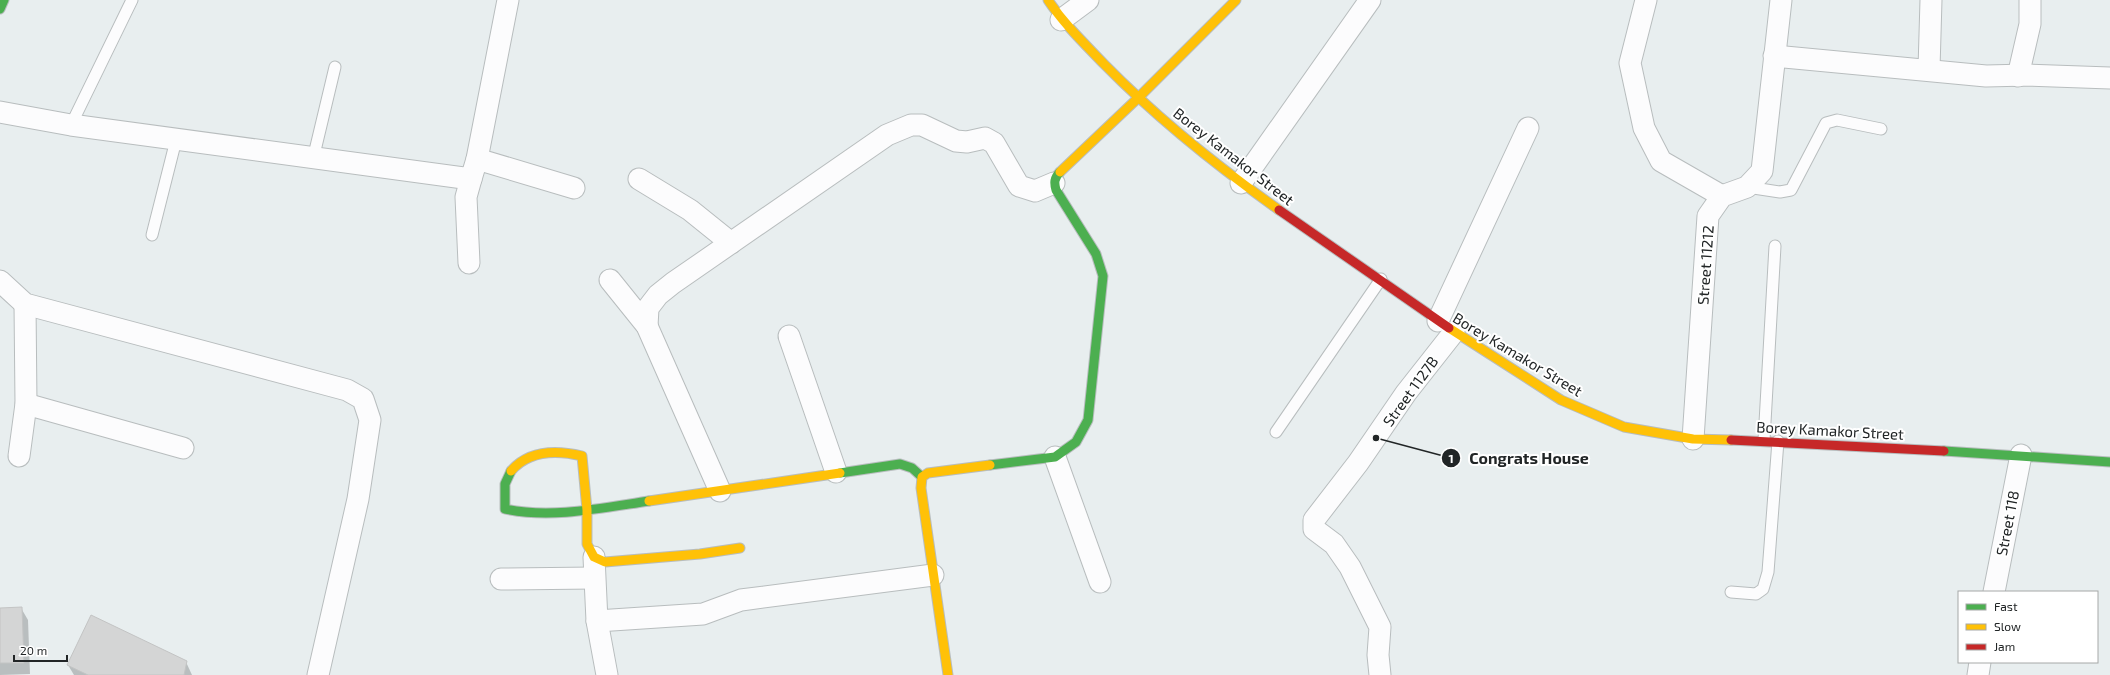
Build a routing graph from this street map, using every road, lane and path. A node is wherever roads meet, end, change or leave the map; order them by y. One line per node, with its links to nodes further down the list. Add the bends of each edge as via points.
1 (4, 0): 12 (street)
2 (132, 0): 21 (lane)
3 (508, 0): 25 (street)
4 (1048, 0): 13 (street, Borey Kamakor Street)
5 (1088, 0): 13 (street)
6 (1236, 0): 19 (street)
7 (1370, 0): 30 (street)
8 (1646, 0): 33 (street, via 1630,63 1644,128 1661,161)
9 (1781, 0): 14 (street)
10 (1931, 0): 16 (street)
11 (2030, 0): 17 (street, via 2030,24)
12 (0, 9)
13 (1061, 20): 19 (street, Borey Kamakor Street)
14 (1774, 56): 16 (street); 31 (street, via 1762,171)
15 (335, 66): 26 (lane)
16 (1929, 69): 17 (street, via 1986,76)
17 (2018, 76): 18 (street)
18 (2110, 78)
19 (1138, 98): 29 (street, via 1056,176); 30 (street, Borey Kamakor Street)
20 (0, 112): 21 (street)
21 (71, 125): 24 (street)
22 (1528, 128): 43 (street)
23 (1881, 129): 31 (lane, via 1837,120 1826,123 1791,190 1780,192)
24 (176, 140): 26 (street); 34 (lane)
25 (477, 158): 27 (street); 32 (street)
26 (313, 159): 27 (street)
27 (472, 179): 37 (street, via 466,197)
28 (639, 179): 35 (street, via 690,210)
29 (1054, 183): 35 (street, via 1036,191 1019,186 994,143 985,138 967,142 956,141 922,125 912,125 887,135); 53 (street, via 1096,254 1103,276 1088,420 1076,442)
30 (1241, 183): 39 (street, Borey Kamakor Street)
31 (1747, 187): 33 (street)
32 (574, 188)
33 (1722, 196): 47 (street, Street 11212, via 1708,216)
34 (152, 235)
35 (731, 244): 42 (street, via 658,295 648,308)
36 (1775, 246): 48 (lane)
37 (469, 263)
38 (610, 280): 42 (street)
39 (1381, 280): 43 (street, Borey Kamakor Street); 46 (lane)
40 (0, 281): 41 (street)
41 (25, 304): 45 (street); 69 (street, via 347,390 363,399 370,420 358,500)
42 (647, 326): 57 (street)
43 (1446, 327): 47 (street, Borey Kamakor Street, via 1561,400 1624,427); 72 (street, Street 1127B, via 1406,394 1314,520 1314,529 1334,544 1350,567 1380,627)
44 (789, 336): 55 (street)
45 (26, 404): 50 (street); 52 (street)
46 (1276, 432)
47 (1693, 439): 48 (street, Borey Kamakor Street)
48 (1764, 440): 49 (street, Borey Kamakor Street)
49 (1778, 441): 51 (street, Borey Kamakor Street); 66 (lane, via 1768,572 1763,588 1756,594)
50 (183, 448)
51 (2021, 455): 54 (street, Borey Kamakor Street); 65 (street, Street 118)
52 (19, 456)
53 (1055, 457): 56 (street, via 928,473); 64 (street)
54 (2110, 462)
55 (836, 472): 56 (street, via 900,464 912,468); 57 (street)
56 (922, 477): 61 (street, via 921,488)
57 (720, 491): 58 (street)
58 (587, 510): 58 (street, via 523,513 505,509 506,480 518,462 535,454 569,452 582,456); 60 (street, via 587,544)
59 (740, 548): 60 (street, via 605,562)
60 (594, 557): 62 (street)
61 (933, 575): 67 (street, via 741,600 703,614); 71 (street)
62 (594, 578): 63 (street); 67 (street)
63 (501, 579)
64 (1100, 582)
65 (1994, 591)
66 (1731, 592)
67 (597, 621): 70 (street)
68 (1980, 663): 73 (street)
69 (318, 675)
70 (607, 675)
71 (948, 675)
72 (1380, 675)
73 (1978, 675)

